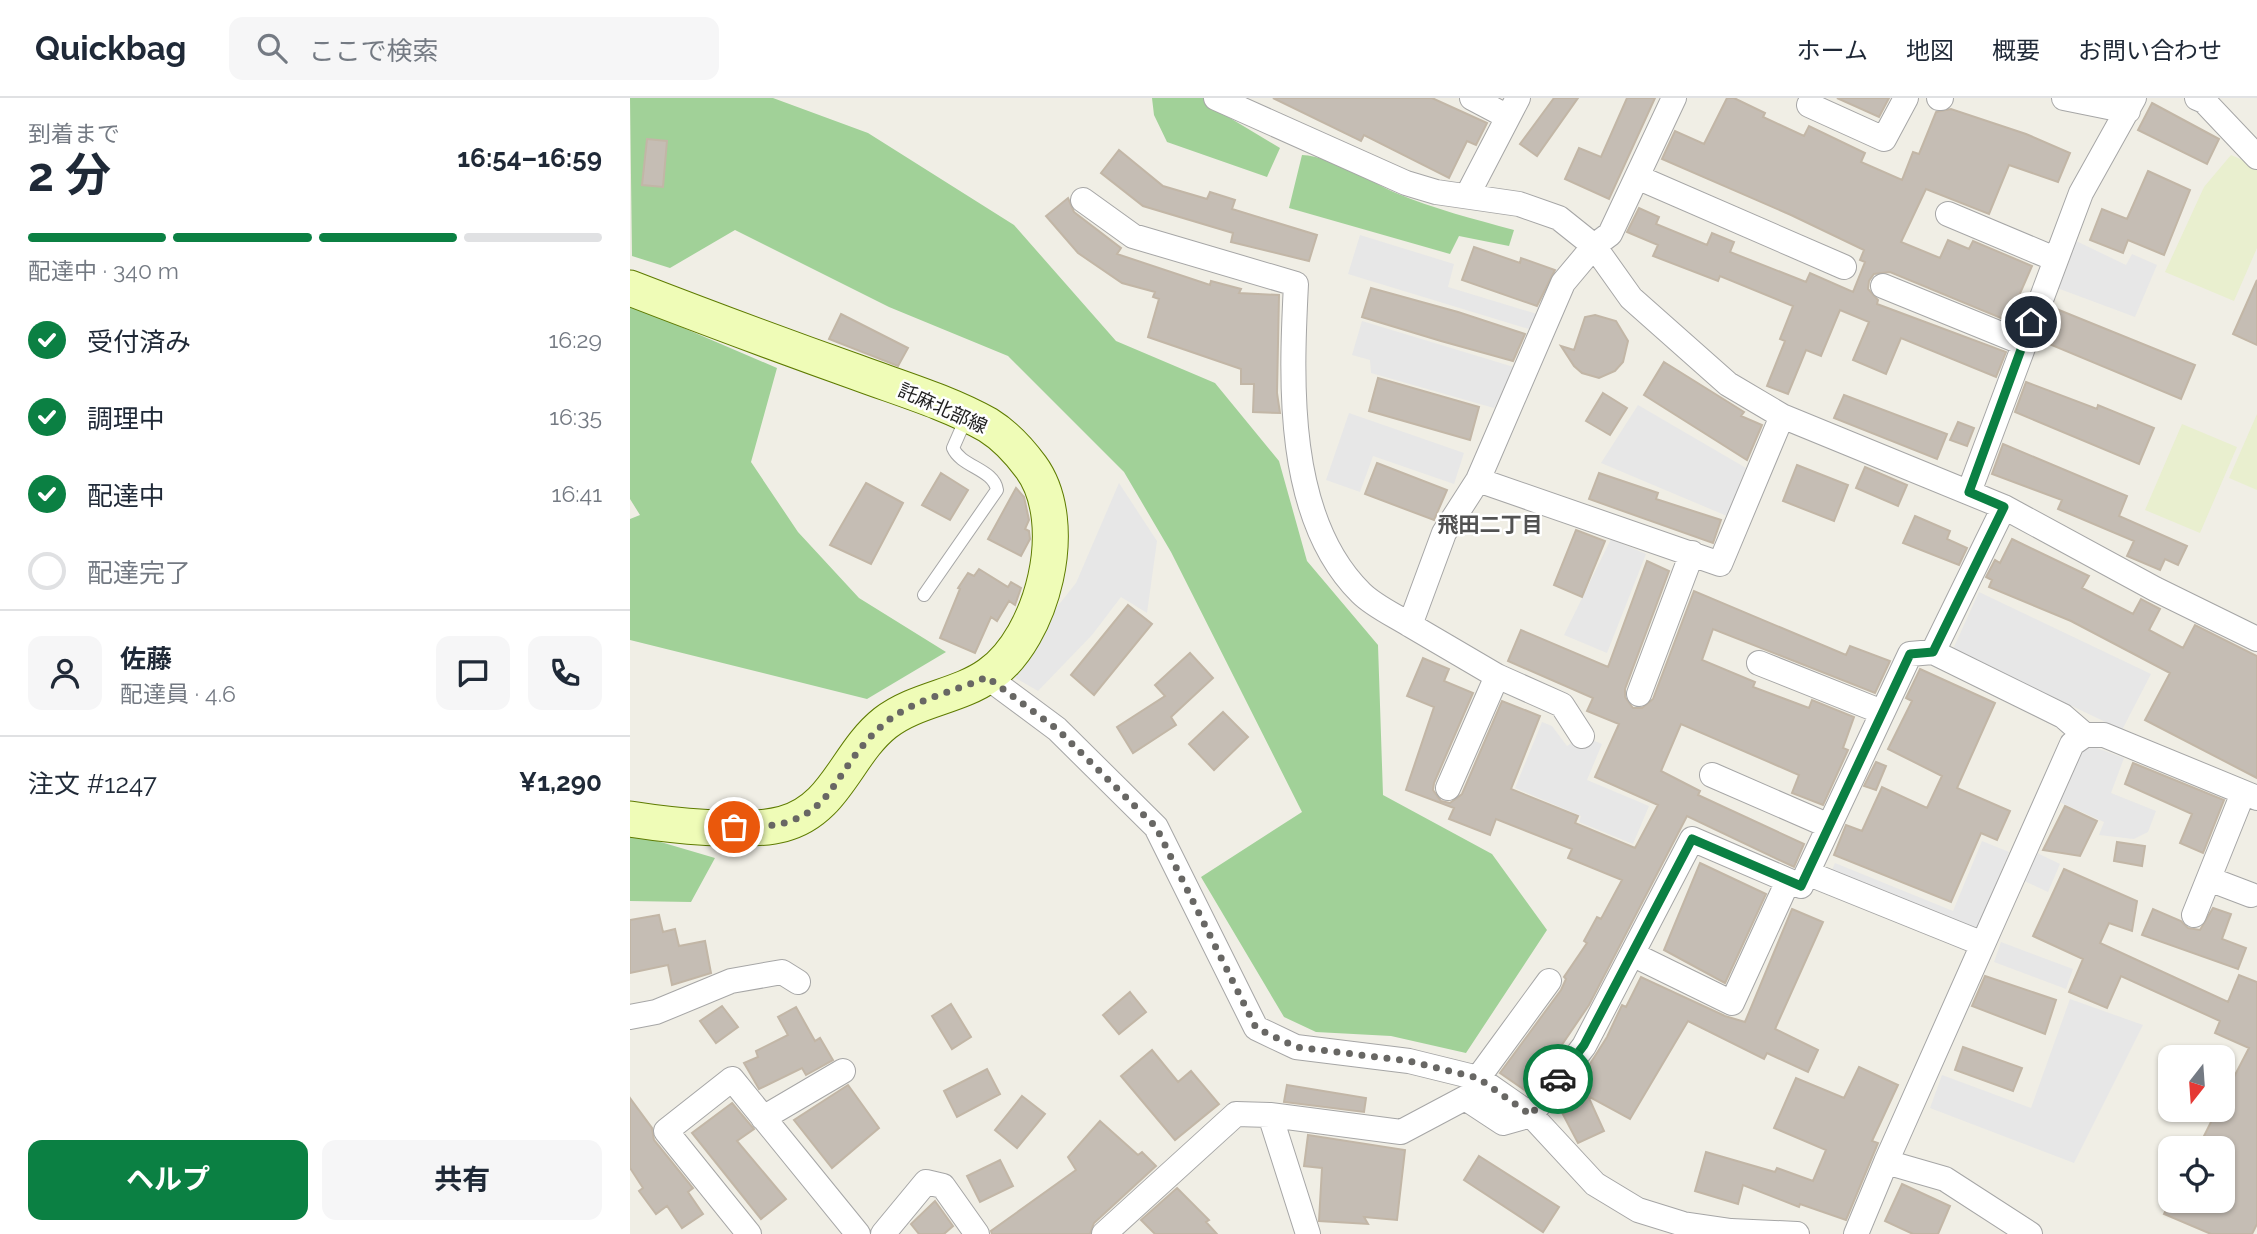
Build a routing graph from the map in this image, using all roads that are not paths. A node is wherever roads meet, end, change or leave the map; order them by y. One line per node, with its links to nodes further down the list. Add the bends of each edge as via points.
1 (1216, 98): 12 (street, via 1406,183 1436,192)
2 (1472, 98): 9 (street)
3 (1674, 98): 11 (street)
4 (1906, 98): 7 (street, via 1884,139)
5 (2064, 98): 8 (street)
6 (2197, 98): 10 (street)
7 (1810, 105)
8 (2131, 105): 16 (street, via 2081,193)
9 (1513, 107): 12 (street)
10 (2257, 157)
11 (1637, 177): 15 (street, via 1610,234); 17 (street)
12 (1468, 194): 15 (street, via 1559,218)
13 (1083, 200): 28 (street, via 1133,236 1296,284 1291,376 1298,443 1314,515 1331,555 1361,594)
14 (1948, 214): 16 (street)
15 (1594, 246): 22 (street, via 1631,298 1676,341 1728,384); 23 (street, via 1563,283)
16 (2055, 259): 20 (street)
17 (1844, 267)
18 (1883, 286): 20 (street)
19 (630, 288): 21 (main road, 託麻北部線)
20 (2023, 343): 24 (street)
21 (967, 416): 27 (lane, via 953,448 963,461 993,479 997,490); 33 (main road, 託麻北部線, via 1002,436 1033,470 1051,530 1044,588 1020,645)
22 (1782, 416): 24 (street); 26 (street, via 1720,565)
23 (1478, 480): 26 (street); 28 (street, via 1444,533)
24 (1969, 492): 25 (street)
25 (2004, 507): 29 (street); 30 (street)
26 (1692, 553): 34 (street)
27 (924, 595)
28 (1409, 625): 32 (street)
29 (2257, 639)
30 (1933, 652): 35 (street, via 1910,654); 36 (street, via 2063,716)
31 (1759, 663): 35 (street)
32 (1497, 676): 37 (street, via 1562,705); 39 (street)
33 (987, 677): 41 (main road, 託麻北部線, via 904,710 884,723 826,800 783,824 752,828); 53 (street, via 1057,729 1156,827 1256,1028 1296,1047 1409,1061)
34 (1639, 694)
35 (1882, 712): 42 (street)
36 (2085, 735): 40 (street, via 2104,735); 47 (street, via 2072,744)
37 (1581, 736)
38 (1712, 775): 42 (street)
39 (1448, 788)
40 (2250, 796): 44 (street)
41 (630, 818)
42 (1829, 826): 43 (street)
43 (1798, 877): 47 (street); 48 (street, via 1692,839); 48 (street, via 1732,1003)
44 (2209, 879): 45 (street); 46 (street)
45 (2250, 895)
46 (2194, 915)
47 (1983, 944): 57 (street)
48 (1634, 955): 55 (street, via 1584,1045)
49 (1549, 981): 53 (street)
50 (799, 982): 51 (street, via 782,972 731,981 656,1012)
51 (630, 1017)
52 (843, 1071): 56 (street)
53 (1478, 1078): 55 (street)
54 (1270, 1115): 55 (street, via 1402,1132 1465,1098 1503,1123); 63 (street, via 1236,1114); 64 (street)
55 (1531, 1115): 65 (street, via 1595,1184 1639,1210 1683,1224)
56 (763, 1118): 59 (street, via 732,1079 666,1130); 60 (street)
57 (1886, 1161): 58 (street, via 1945,1179); 66 (street)
58 (2015, 1229)
59 (749, 1234)
60 (858, 1234)
61 (883, 1234): 62 (street, via 926,1182 943,1185)
62 (977, 1234)
63 (1104, 1234)
64 (1308, 1234)
65 (1797, 1234)
66 (1856, 1234)

